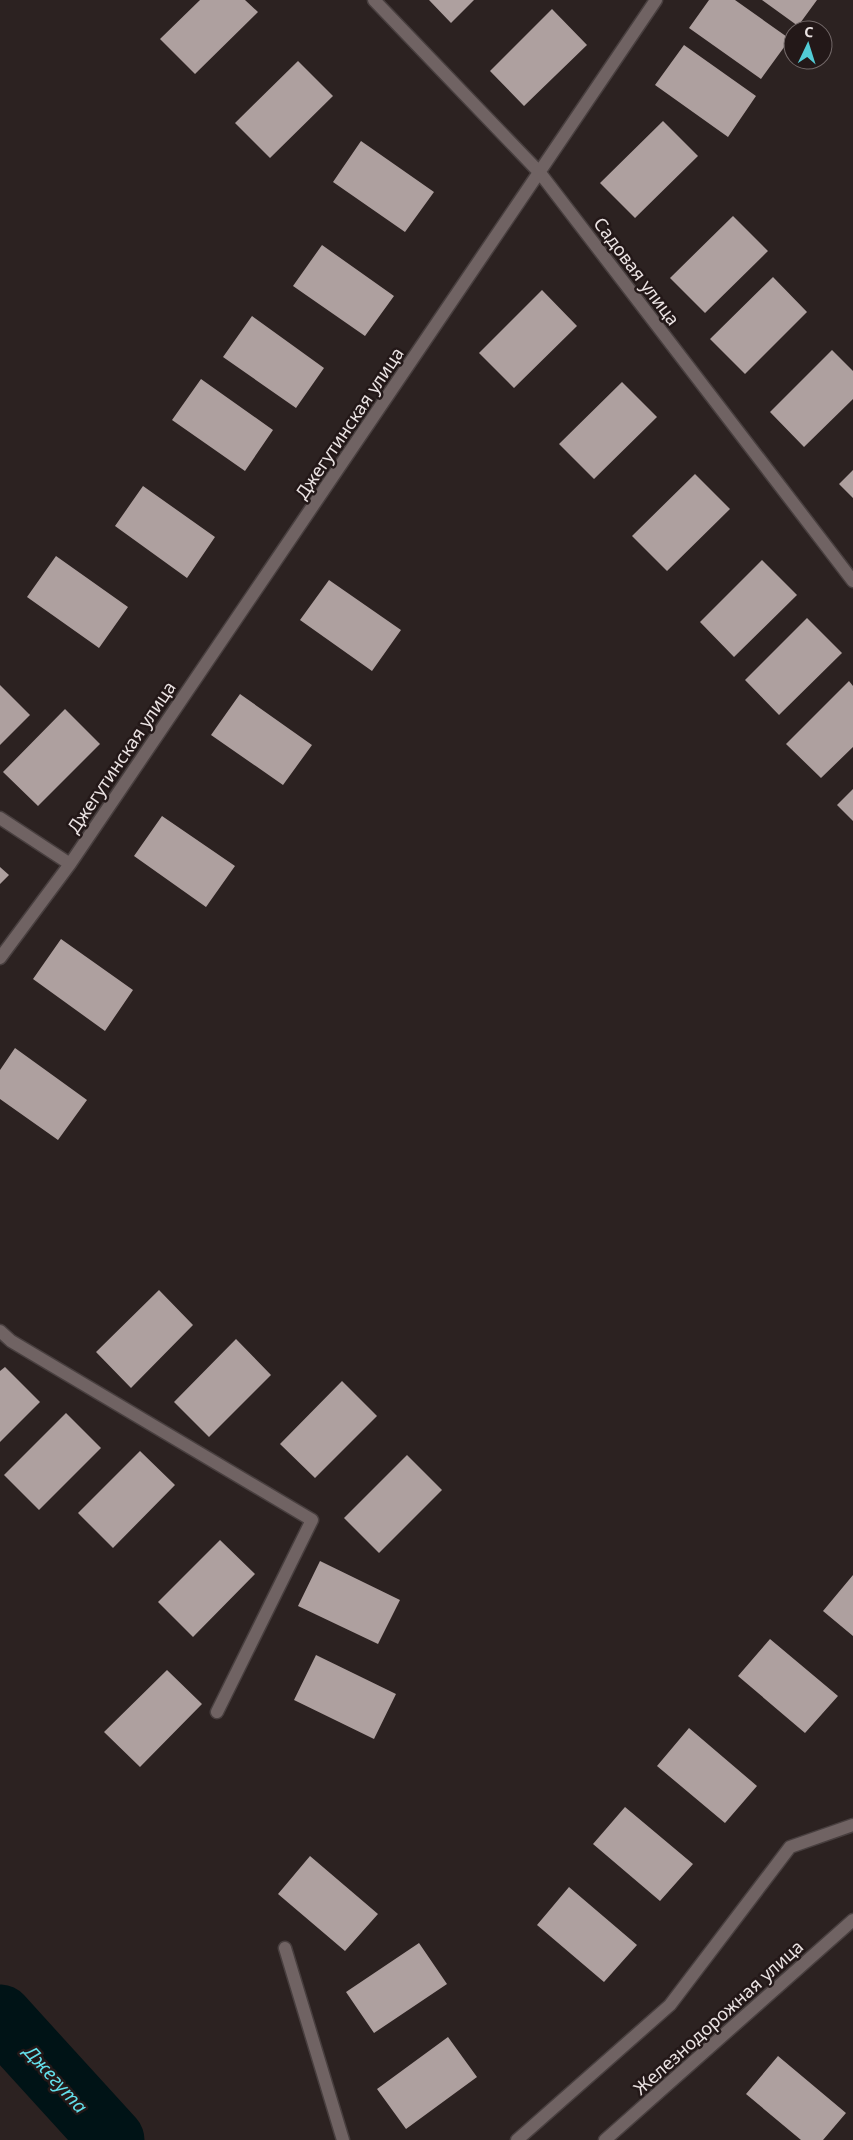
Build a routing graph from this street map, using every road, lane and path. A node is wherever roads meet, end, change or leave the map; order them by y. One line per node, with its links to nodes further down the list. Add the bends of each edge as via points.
1 (374, 0): 3 (street, Садовая улица)
2 (656, 0): 3 (street, Джегутинская улица)
3 (540, 173): 4 (street, Садовая улица); 6 (street, Джегутинская улица)
4 (853, 581)
5 (0, 818): 6 (street)
6 (70, 864): 7 (street, Джегутинская улица)
7 (0, 958)
8 (0, 1331): 9 (street, via 11,1341 312,1520)
9 (217, 1712)
10 (853, 1825): 14 (street, via 790,1847 670,2005)
11 (853, 1920): 15 (street, Железнодорожная улица)
12 (285, 1948): 13 (street)
13 (343, 2140)
14 (517, 2140)
15 (605, 2140)

